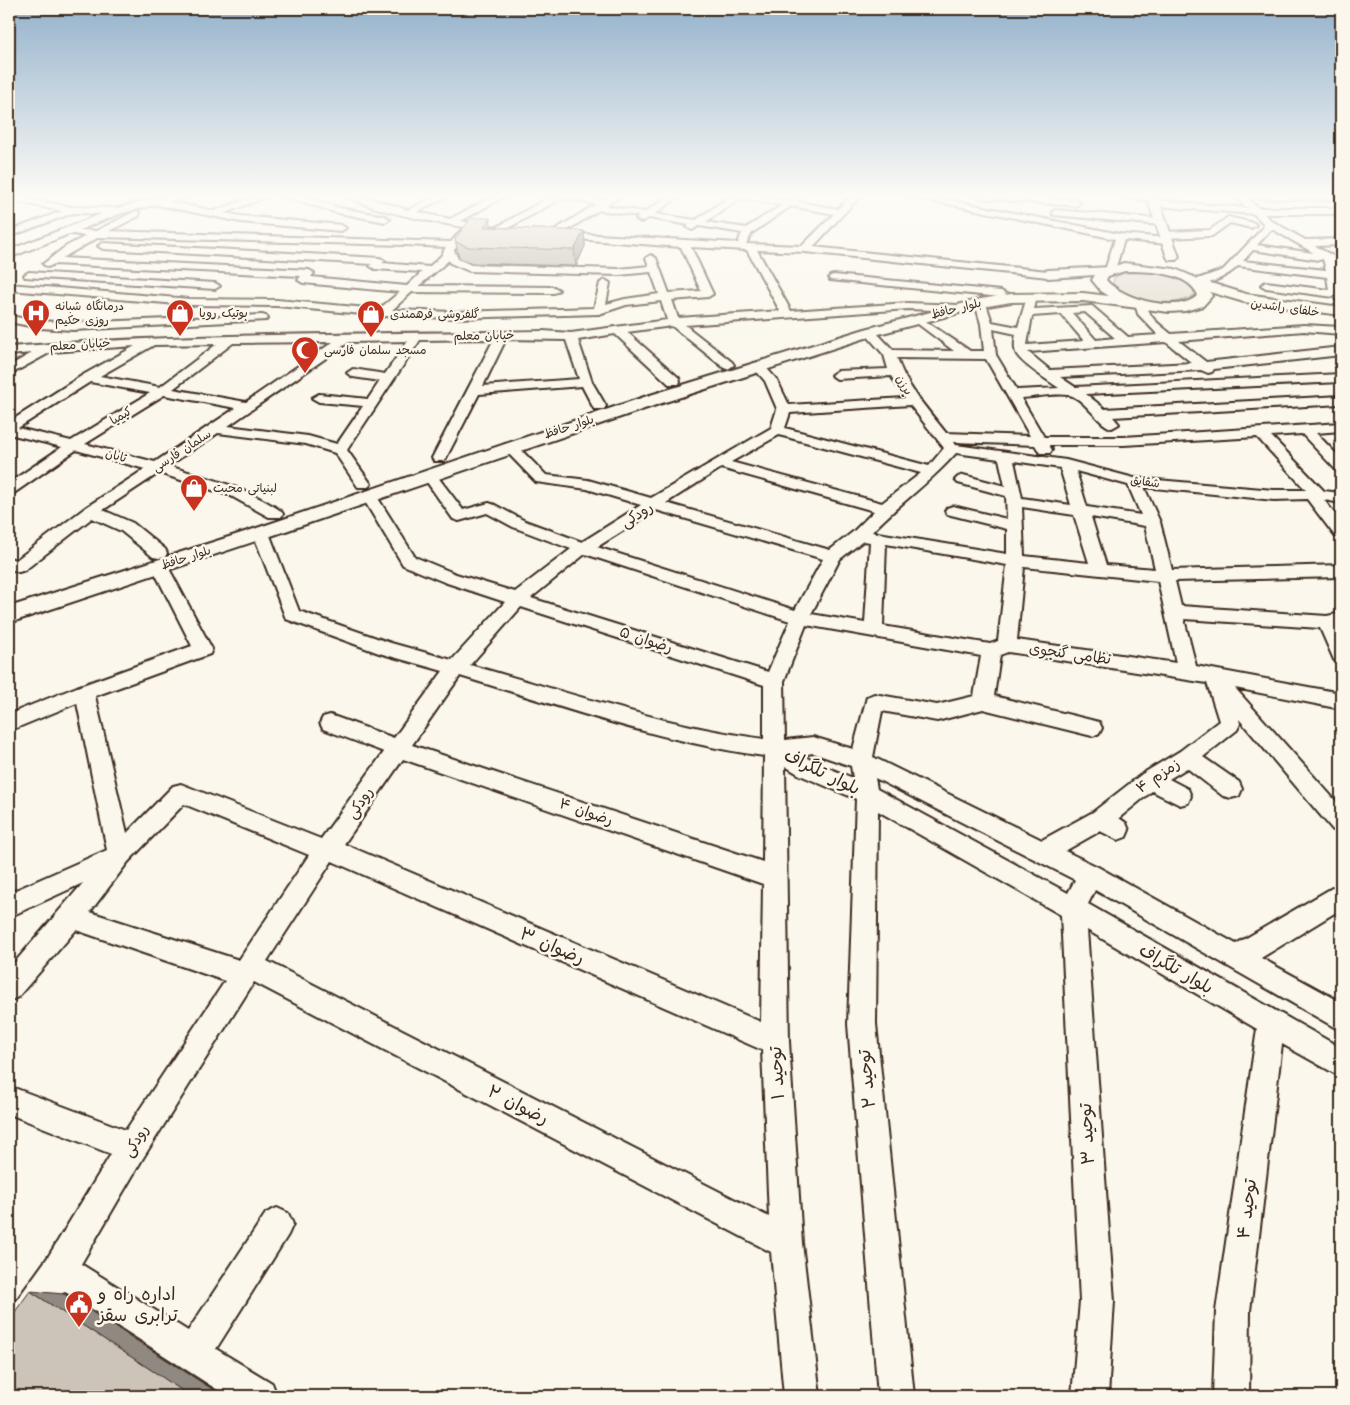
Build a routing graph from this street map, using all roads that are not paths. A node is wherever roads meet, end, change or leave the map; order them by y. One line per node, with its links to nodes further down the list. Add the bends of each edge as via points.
1 (54, 261): 22 (street); 29 (street)
2 (288, 261): 32 (street)
3 (320, 261): 27 (street)
4 (352, 261): 17 (street)
5 (381, 261): 17 (street)
6 (440, 261): 23 (street, سلمان فارسی)
7 (454, 261): 26 (street, via 469,268)
8 (652, 261): 21 (street)
9 (692, 261): 48 (street, via 708,294)
10 (754, 261): 65 (street)
11 (822, 261): 19 (street)
12 (1113, 261): 25 (street)
13 (1172, 261): 20 (main road, via 1166,268)
14 (1174, 261): 30 (main road)
15 (1239, 261): 18 (street)
16 (1329, 261): 31 (street)
17 (378, 263): 23 (street); 36 (street)
18 (1237, 263): 31 (street); 35 (street, via 1227,272)
19 (828, 265): 24 (street); 24 (street); 59 (street, via 844,296)
20 (1145, 268): 25 (main road); 30 (main road, خلفای راشدین)
21 (655, 269): 26 (street); 48 (street)
22 (235, 270): 32 (street); 39 (street)
23 (432, 270): 41 (street, سلمان فارسی)
24 (889, 270): 33 (street); 33 (street)
25 (1110, 270): 28 (main road); 44 (main road, via 1100,276)
26 (561, 271): 42 (street)
27 (301, 273): 32 (street); 36 (street, via 309,273 303,280)
28 (1048, 274): 33 (street); 44 (main road, via 1092,283)
29 (29, 275): 38 (street); 39 (street)
30 (1178, 275): 35 (main road, خلفای راشدین)
31 (1337, 275): 46 (street)
32 (272, 277)
33 (950, 277): 45 (street)
34 (604, 283): 56 (street)
35 (1196, 283): 52 (main road, via 1204,291 1205,296); 63 (main road, خلفای راشدین, via 1244,298)
36 (352, 284): 41 (street)
37 (1266, 285): 46 (street)
38 (9, 286): 50 (street, via 41,292)
39 (215, 286): 50 (street)
40 (471, 288): 41 (street); 49 (street); 64 (street)
41 (408, 289): 60 (street, سلمان فارسی)
42 (554, 290): 49 (street); 58 (street)
43 (258, 292): 51 (street)
44 (1096, 293): 45 (main road, بلوار حافظ); 55 (main road, via 1115,295); 57 (street); 86 (street)
45 (1002, 294): 61 (main road, بلوار حافظ)
46 (1339, 294)
47 (1032, 297): 54 (main road, بلوار حافظ); 55 (main road, بلوار حافظ, via 1083,297); 62 (street)
48 (666, 298): 56 (street, via 611,305); 69 (street)
49 (495, 301): 58 (street); 64 (street)
50 (190, 302): 51 (street)
51 (244, 302): 53 (street)
52 (1200, 302): 55 (main road, خلفای راشدین, via 1171,308); 63 (main road, خلفای راشدین, via 1219,300)
53 (276, 303): 60 (street); 66 (street, کیمیا)
54 (981, 303): 61 (main road, بلوار حافظ); 70 (street)
55 (1141, 304): 82 (street, via 1141,311)
56 (599, 310): 58 (street)
57 (1064, 310): 62 (street); 87 (street)
58 (548, 311): 77 (street)
59 (858, 311): 61 (street, خیابان معلم, via 908,306); 65 (street, خیابان معلم); 73 (street)
60 (383, 313): 64 (street); 81 (street, سلمان فارسی)
61 (923, 313): 73 (main road, بلوار حافظ); 93 (street)
62 (1028, 313): 76 (street)
63 (1337, 313): 74 (street)
64 (456, 315)
65 (788, 315): 69 (street, خیابان معلم)
66 (262, 318): 68 (street); 84 (street, کیمیا)
67 (9, 319): 71 (street)
68 (140, 322): 71 (street); 83 (street)
69 (674, 322): 75 (street, خیابان معلم); 96 (street)
70 (987, 324): 76 (street); 94 (street)
71 (30, 325): 72 (street); 90 (street)
72 (9, 326)
73 (873, 326): 92 (street, برزن); 95 (main road, بلوار حافظ)
74 (1341, 329): 82 (street, via 1304,328)
75 (618, 331): 80 (street, خیابان معلم); 106 (street)
76 (1020, 331): 89 (street)
77 (543, 334): 78 (street, خیابان معلم); 80 (street, خیابان معلم)
78 (502, 336): 79 (street, خیابان معلم); 110 (street)
79 (416, 337): 81 (street, خیابان معلم); 104 (street)
80 (571, 337): 107 (street)
81 (347, 338): 84 (street, خیابان معلم); 117 (street, سلمان فارسی)
82 (1169, 338): 86 (street); 97 (street)
83 (126, 339)
84 (235, 339): 85 (street, خیابان معلم); 109 (street, کیمیا)
85 (152, 341): 88 (street, خیابان معلم); 103 (street)
86 (1125, 341): 87 (street)
87 (1093, 344): 89 (street)
88 (51, 347): 90 (street, خیابان معلم); 98 (street)
89 (1021, 349): 101 (street)
90 (9, 350)
91 (1341, 351): 97 (street)
92 (890, 354): 93 (street); 99 (street, برزن)
93 (966, 354): 94 (street)
94 (990, 355): 112 (street)
95 (754, 362): 96 (main road, بلوار حافظ); 120 (street, via 771,380); 134 (main road, بلوار حافظ)
96 (728, 365): 106 (main road, بلوار حافظ)
97 (1204, 366): 101 (street); 108 (street)
98 (9, 371)
99 (896, 372): 102 (street); 115 (street, برزن)
100 (353, 373): 104 (street)
101 (1046, 374): 111 (street)
102 (837, 375)
103 (88, 378): 109 (street); 124 (street)
104 (389, 378): 116 (street)
105 (1341, 378): 108 (street)
106 (674, 381): 118 (main road, بلوار حافظ)
107 (586, 382): 110 (street); 118 (street)
108 (1226, 383): 111 (street); 119 (street)
109 (164, 390): 117 (street); 133 (street, کیمیا)
110 (475, 390): 138 (street)
111 (1074, 390): 112 (street); 121 (street)
112 (1012, 394): 131 (street)
113 (318, 398): 116 (street)
114 (1341, 400): 119 (street)
115 (914, 401): 120 (street); 132 (street, برزن)
116 (371, 403): 136 (street)
117 (247, 406): 125 (street, سلمان فارسی)
118 (599, 406): 138 (main road, بلوار حافظ)
119 (1258, 406): 121 (street); 127 (street)
120 (784, 409): 126 (street)
121 (1103, 413): 130 (street)
122 (1341, 427): 123 (street)
123 (1304, 428): 127 (street); 142 (street)
124 (9, 429): 133 (street, تابان)
125 (215, 430): 129 (street); 143 (street, سلمان فارسی)
126 (777, 430): 140 (street, رودکی); 144 (street)
127 (1288, 430): 128 (street)
128 (1260, 432): 130 (street); 150 (street)
129 (308, 440): 135 (street); 136 (street)
130 (1124, 440): 131 (street)
131 (1041, 441): 132 (street); 139 (street)
132 (947, 443): 137 (street, شقایق); 144 (street)
133 (74, 445): 143 (street, تابان); 148 (street, کیمیا)
134 (510, 447): 145 (main road, بلوار حافظ); 153 (street, via 541,479 588,485)
135 (295, 450)
136 (340, 450): 149 (street, رضوان ۵)
137 (1006, 456): 139 (street, شقایق); 151 (street)
138 (439, 458): 149 (main road, بلوار حافظ)
139 (1049, 461): 141 (street, شقایق)
140 (719, 463): 153 (street, رودکی); 154 (street)
141 (1066, 464): 147 (street, شقایق); 155 (street)
142 (1341, 467)
143 (157, 468): 156 (street, سلمان فارسی); 158 (street, تابان, via 225,489 260,503)
144 (932, 471): 154 (street)
145 (429, 474): 149 (main road, بلوار حافظ); 165 (street, نظامی گنجوی, via 460,516 489,508 519,524)
146 (963, 480): 151 (street)
147 (1134, 482): 150 (street, شقایق, via 1274,495); 159 (street)
148 (9, 490)
149 (366, 490): 158 (main road, بلوار حافظ); 162 (main road, بلوار حافظ); 174 (street, رضوان ۵, via 409,562)
150 (1315, 495): 152 (street, شقایق); 161 (street)
151 (1014, 497): 155 (street); 160 (street)
152 (1341, 498)
153 (654, 504): 165 (street, رودکی); 166 (street)
154 (885, 509): 163 (street)
155 (1080, 510): 159 (street); 170 (street)
156 (91, 511): 167 (street, via 127,527); 169 (street, سلمان فارسی)
157 (953, 511): 160 (street)
158 (275, 514): 167 (main road, بلوار حافظ)
159 (1152, 522): 172 (street)
160 (1015, 526): 168 (street)
161 (1341, 532)
162 (261, 533): 167 (main road, بلوار حافظ); 182 (street, via 292,615)
163 (860, 535): 164 (street); 166 (street)
164 (878, 538): 168 (street); 179 (street)
165 (583, 548): 174 (street, رودکی); 177 (street, نظامی گنجوی)
166 (832, 556): 177 (street)
167 (160, 560): 173 (main road, بلوار حافظ); 176 (main road, بلوار حافظ); 186 (street, via 203,649)
168 (1016, 561): 170 (street); 180 (street)
169 (14, 564)
170 (1099, 569): 172 (street)
171 (1341, 571): 172 (street)
172 (1164, 576): 175 (street)
173 (9, 599)
174 (518, 599): 182 (street, رودکی); 185 (street, رضوان ۵)
175 (1173, 612): 178 (street); 183 (street)
176 (9, 615)
177 (800, 618): 179 (street, نظامی گنجوی); 185 (street)
178 (1334, 621): 181 (street)
179 (874, 632): 180 (street, نظامی گنجوی)
180 (999, 648): 183 (street, نظامی گنجوی); 187 (street)
181 (1341, 655)
182 (456, 668): 192 (street, رودکی); 193 (street, via 678,732)
183 (1188, 672): 184 (street, نظامی گنجوی)
184 (1215, 678): 188 (street, نظامی گنجوی); 194 (street, زمزم ۴, via 1230,724); 200 (street)
185 (774, 681): 193 (street, توحید ۱)
186 (84, 692): 189 (street); 203 (street)
187 (983, 701): 191 (street); 195 (street, via 937,713 874,702)
188 (1341, 702)
189 (9, 723)
190 (330, 723): 192 (street, رضوان ۴)
191 (1092, 728)
192 (397, 748): 201 (street, رودکی); 205 (street, رضوان ۴)
193 (775, 750): 195 (street, بلوار تلگراف, via 813,745); 198 (street, بلوار تلگراف, via 808,769); 205 (street, توحید ۱)
194 (1188, 757): 196 (street, زمزم ۴); 197 (street)
195 (861, 761): 198 (street, توحید ۲); 202 (street, بلوار تلگراف)
196 (1150, 780): 199 (street); 202 (street, زمزم ۴, via 1110,824)
197 (1231, 789)
198 (867, 794): 208 (street, بلوار تلگراف); 226 (street, توحید ۲, via 862,1024)
199 (1180, 796)
200 (1341, 823)
201 (328, 850): 203 (street, رضوان ۳, via 181,793); 211 (street, رودکی); 215 (street, رضوان ۳)
202 (1044, 851): 204 (street, بلوار تلگراف)
203 (120, 855): 207 (street); 209 (street)
204 (1090, 875): 208 (street); 210 (street, بلوار تلگراف)
205 (775, 877): 215 (street, توحید ۱)
206 (1341, 896): 210 (street)
207 (9, 905)
208 (1073, 909): 214 (street, بلوار تلگراف); 227 (street, توحید ۳, via 1097,1301)
209 (71, 917): 211 (street, رضوان ۲); 212 (street)
210 (1238, 958): 213 (street, بلوار تلگراف)
211 (247, 970): 218 (street, رودکی); 220 (street, رضوان ۲)
212 (9, 988)
213 (1341, 1017)
214 (1271, 1023): 216 (street, بلوار تلگراف); 228 (street, توحید ۴, via 1233,1311)
215 (775, 1042): 220 (street, توحید ۱)
216 (1341, 1063)
217 (9, 1100): 218 (street)
218 (132, 1147): 221 (street, رودکی)
219 (277, 1224): 223 (street)
220 (786, 1243): 225 (street, توحید ۱)
221 (60, 1270): 222 (street, رودکی); 223 (street)
222 (9, 1339)
223 (193, 1354): 224 (street)
224 (259, 1396)
225 (802, 1396)
226 (896, 1396)
227 (1090, 1396)
228 (1230, 1396)

